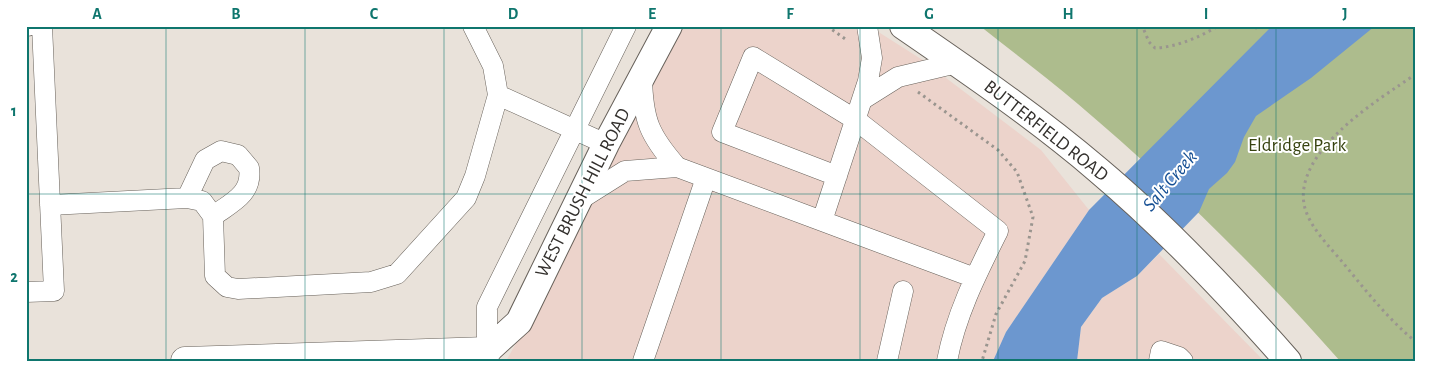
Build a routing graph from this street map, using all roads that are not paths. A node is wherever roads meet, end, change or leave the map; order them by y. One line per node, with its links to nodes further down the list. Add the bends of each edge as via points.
1 (42, 26): 19 (street)
2 (473, 26): 9 (street, via 493,66)
3 (626, 26): 12 (street, WEST BRUSH HILL ROAD)
4 (670, 26): 8 (main road, WEST BRUSH HILL ROAD)
5 (867, 26): 10 (street, via 872,58)
6 (903, 26): 7 (main road, BUTTERFIELD ROAD)
7 (957, 63): 10 (street, via 898,77); 32 (main road, BUTTERFIELD ROAD, via 1099,170 1181,246)
8 (642, 78): 13 (main road, WEST BRUSH HILL ROAD); 14 (street, via 643,106 649,128)
9 (498, 95): 12 (street); 20 (street, via 466,198 397,274 372,282 238,289 227,286 215,276)
10 (863, 99): 11 (street)
11 (856, 120): 15 (street); 15 (street, via 753,57 722,132); 22 (street, via 998,231)
12 (574, 129): 13 (street); 25 (street, WEST BRUSH HILL ROAD, via 487,307)
13 (606, 144): 18 (main road, WEST BRUSH HILL ROAD)
14 (677, 167): 16 (street); 18 (street, via 625,171)
15 (837, 176): 21 (street)
16 (706, 178): 21 (street); 27 (street)
17 (188, 198): 19 (street); 20 (street, via 202,201); 20 (street, via 205,160 221,151 238,155 249,168 248,186 244,194)
18 (577, 202): 25 (main road, WEST BRUSH HILL ROAD, via 519,322)
19 (50, 206): 24 (street, via 54,291)
20 (212, 216)
21 (822, 221): 22 (street)
22 (975, 278): 29 (street, via 952,338)
23 (903, 291): 28 (street)
24 (26, 292)
25 (484, 356): 26 (highway)
26 (185, 361)
27 (643, 361)
28 (886, 361)
29 (947, 361)
30 (1159, 361): 31 (street, via 1161,351 1179,356)
31 (1183, 361)
32 (1288, 361)

